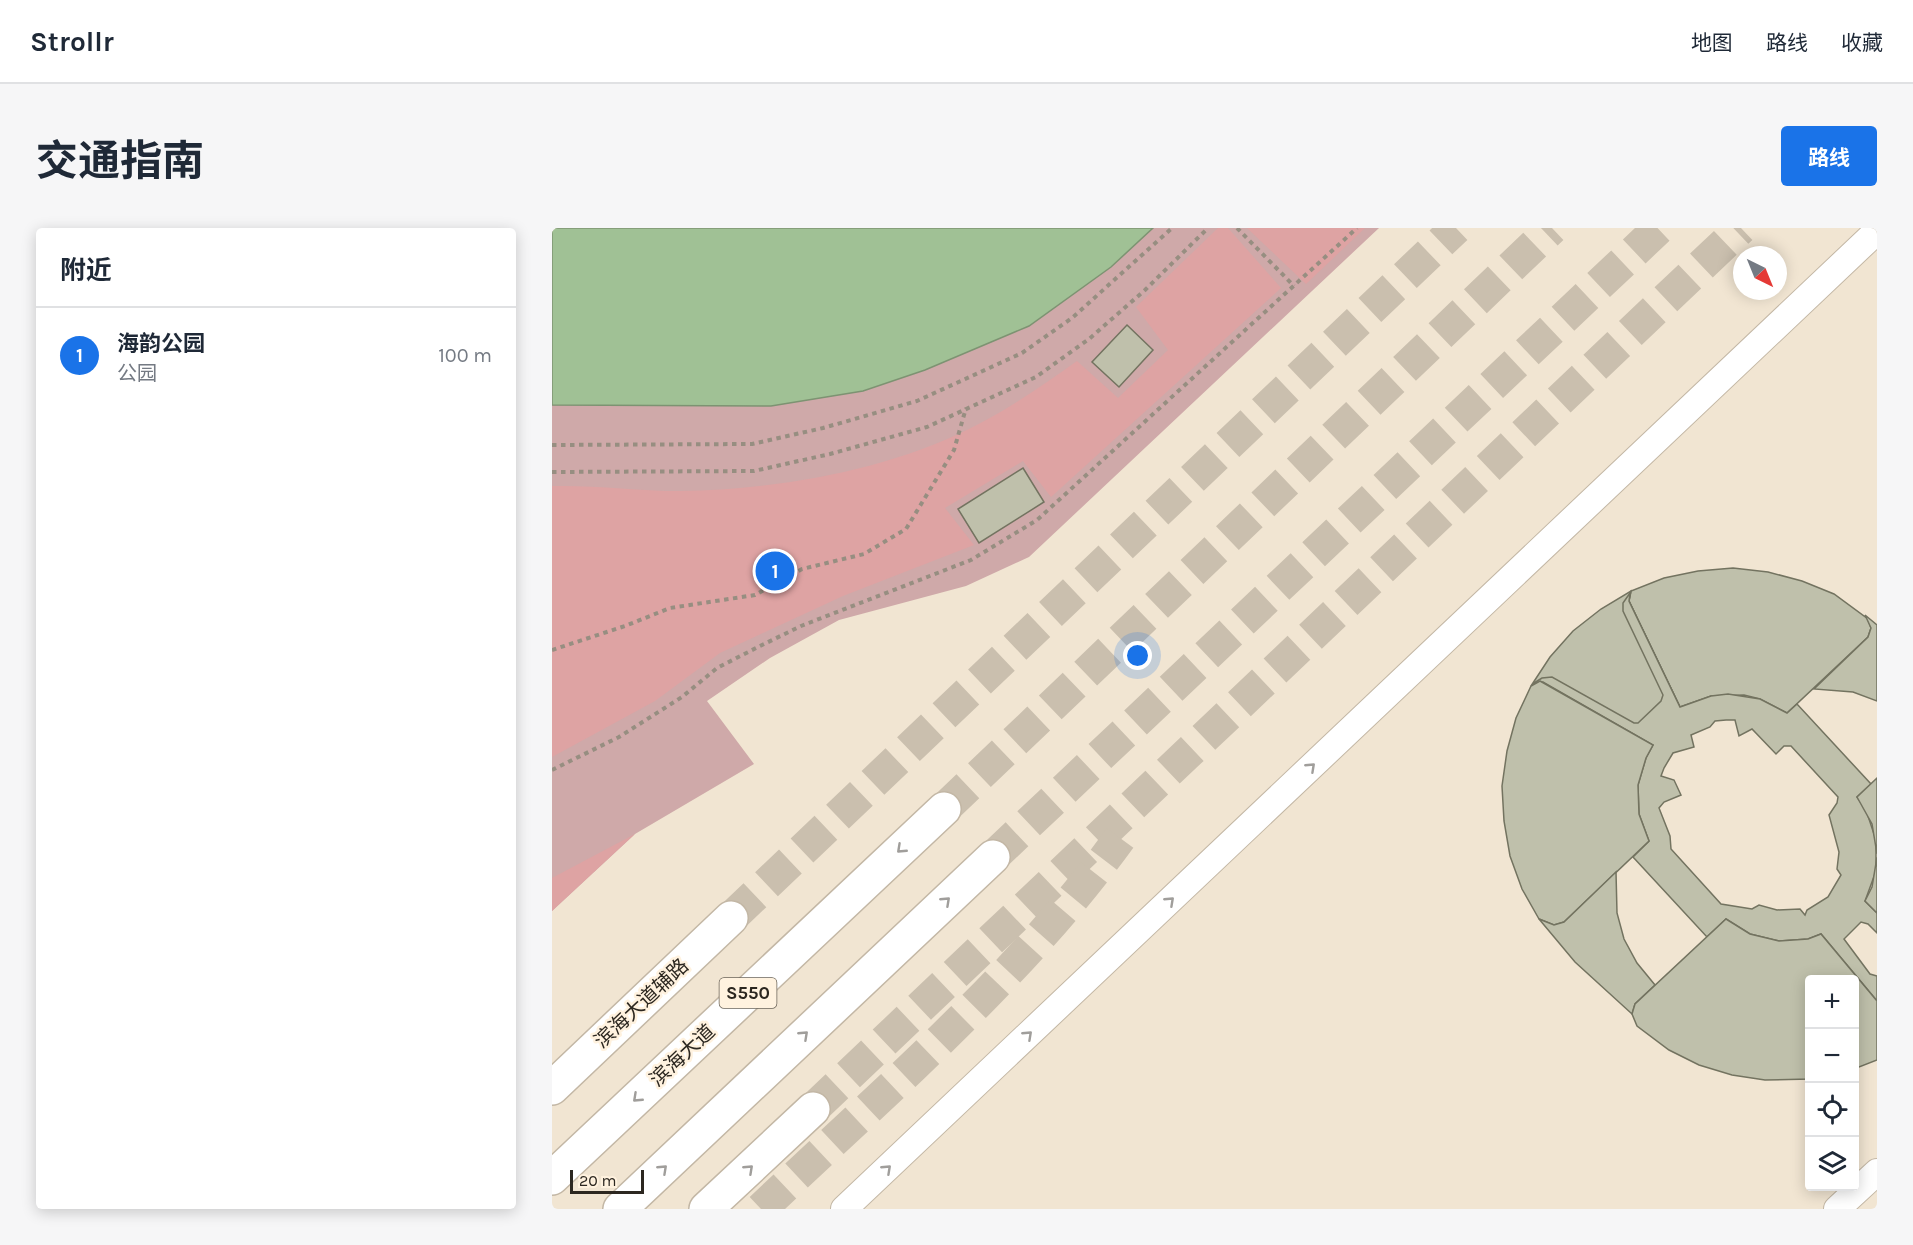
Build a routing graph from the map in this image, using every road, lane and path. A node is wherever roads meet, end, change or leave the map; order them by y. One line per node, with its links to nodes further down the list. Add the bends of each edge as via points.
1 (1172, 228): 8 (path, via 1072,318 1022,353 917,401 752,444)
2 (1208, 228): 7 (path, via 1089,339 1036,377)
3 (1237, 228): 6 (path)
4 (1357, 228): 6 (path)
5 (1877, 231): 23 (street, one-way to 5)
6 (1293, 286): 11 (path, via 1075,488 1003,543 971,560 801,626 760,646 717,668 682,697 620,737)
7 (966, 408): 9 (path, via 927,427 754,471); 10 (path, via 954,450 906,529 864,554 802,569 755,595 670,608)
8 (552, 445)
9 (552, 472)
10 (552, 650)
11 (552, 770)
12 (944, 808): 20 (main road, 滨海大道 / S550, one-way to 20)
13 (993, 857): 21 (main road, one-way to 13)
14 (731, 918): 15 (main road, 滨海大道辅路)
15 (589, 1053): 16 (main road); 17 (main road, 滨海大道辅路)
16 (552, 1080)
17 (552, 1088)
18 (813, 1109): 22 (main road, one-way to 18)
19 (1877, 1172): 24 (street)
20 (552, 1178)
21 (620, 1209)
22 (706, 1209)
23 (844, 1209)
24 (1837, 1209)

